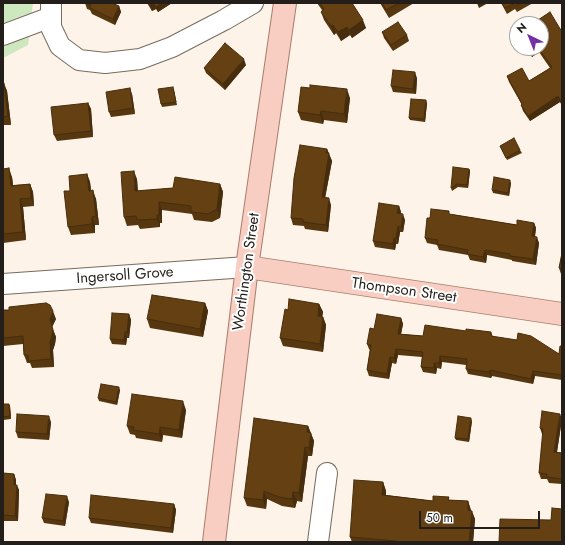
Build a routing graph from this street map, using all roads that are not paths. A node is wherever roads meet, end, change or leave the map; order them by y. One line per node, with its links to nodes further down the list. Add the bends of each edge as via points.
1 (253, 3): 3 (street, via 172,47 140,59 106,63 79,60 60,46 51,27)
2 (285, 3): 5 (main road, Worthington Street)
3 (51, 10): 4 (street)
4 (3, 35)
5 (246, 267): 6 (street, Ingersoll Grove); 7 (main road, Thompson Street); 9 (main road, Worthington Street)
6 (3, 284)
7 (562, 314)
8 (327, 472): 10 (street)
9 (214, 542)
10 (318, 542)

